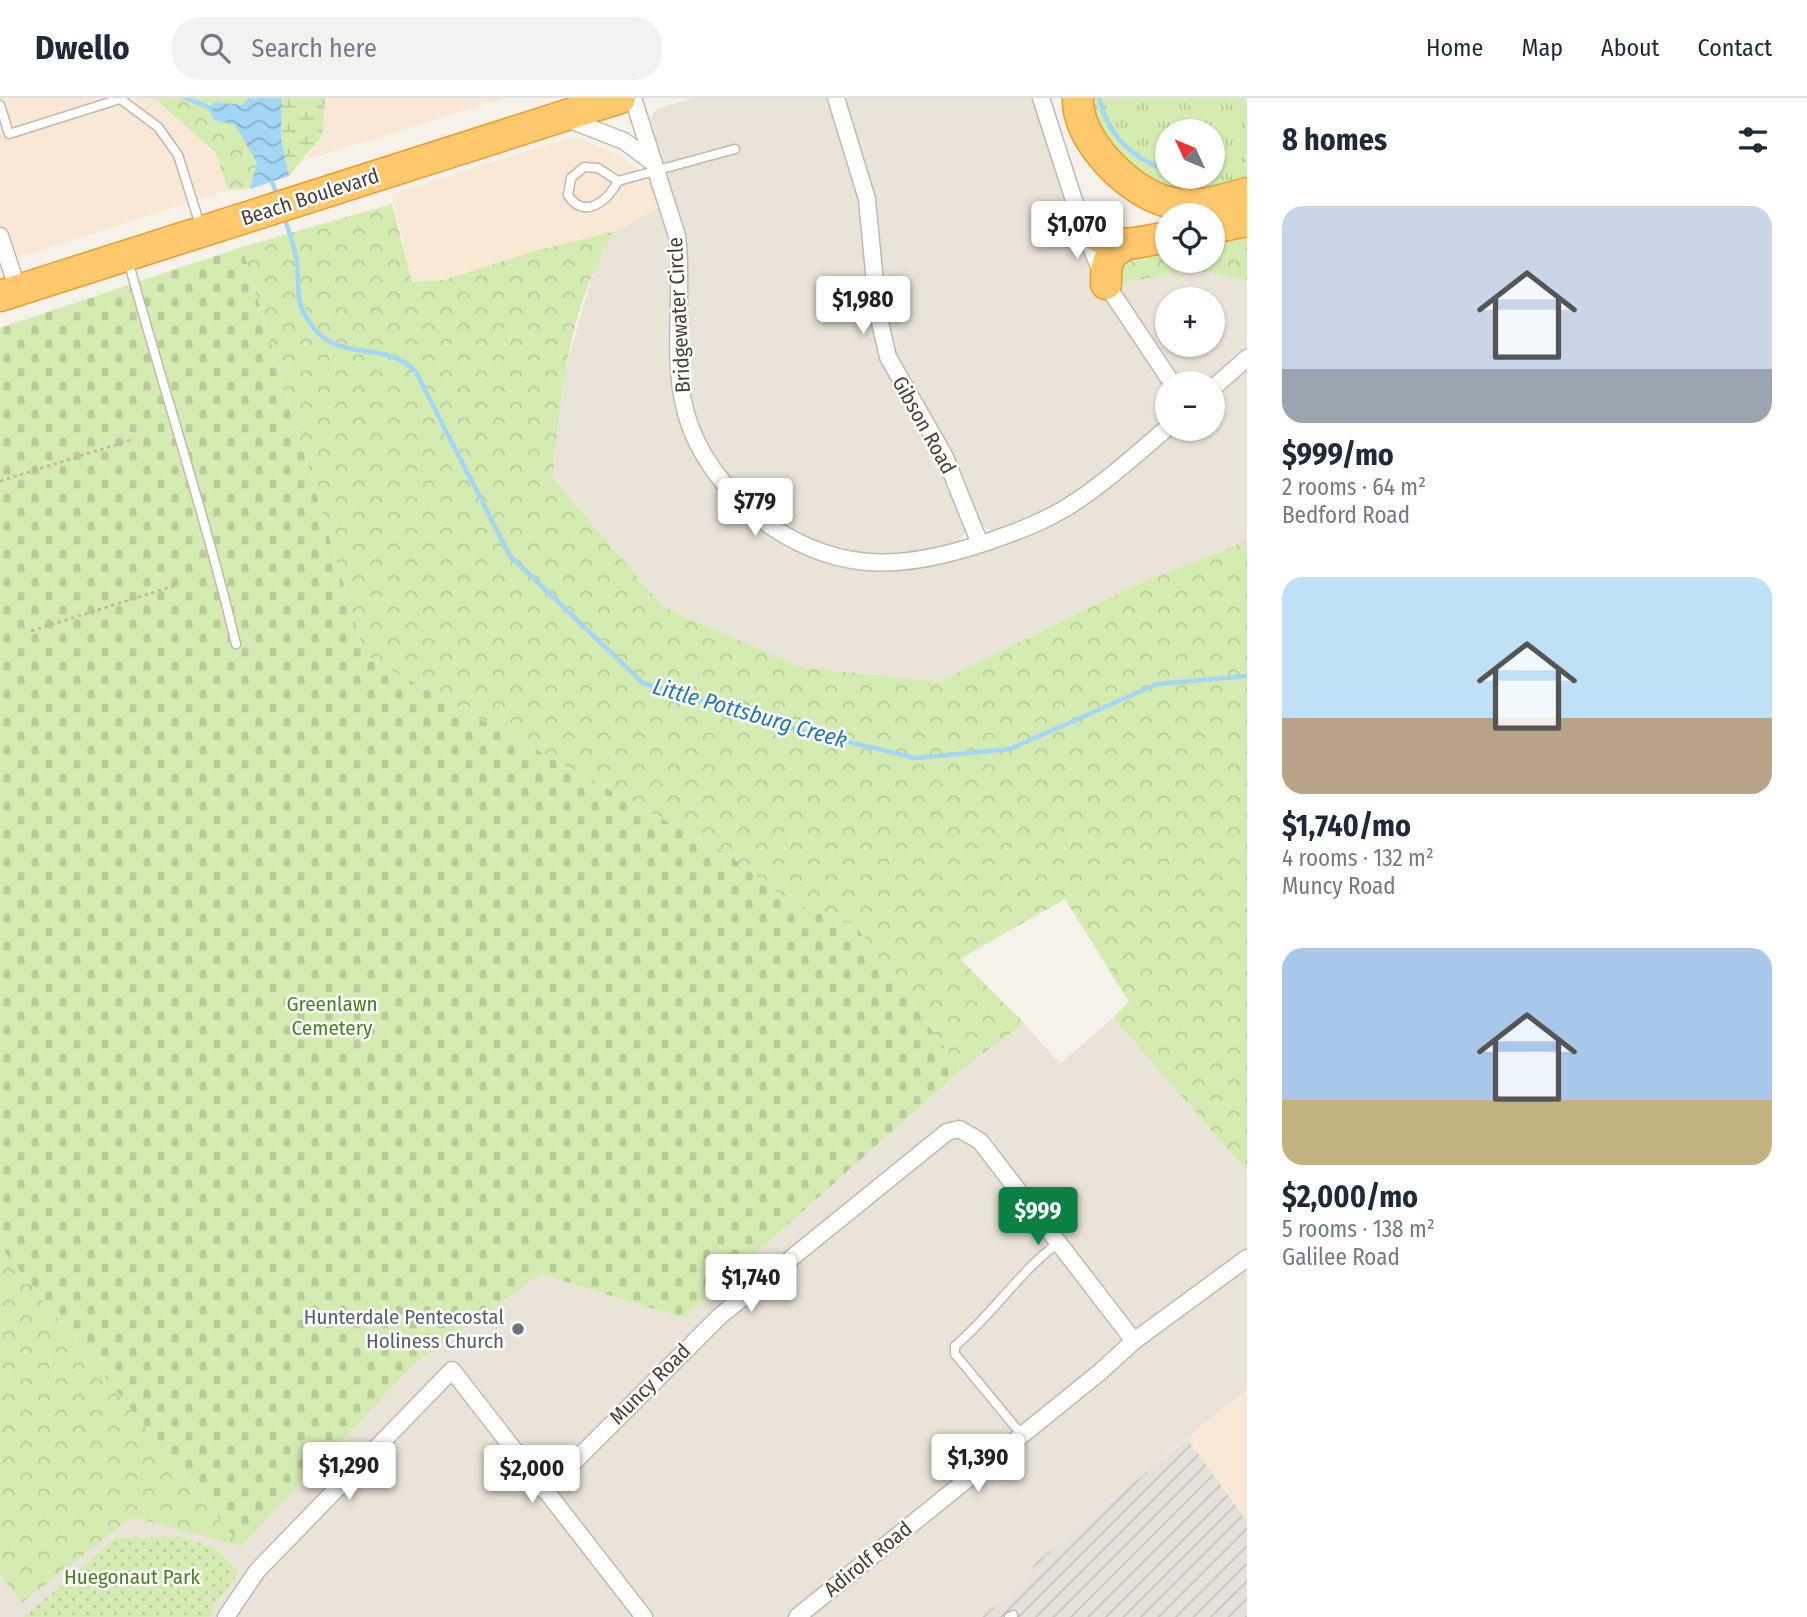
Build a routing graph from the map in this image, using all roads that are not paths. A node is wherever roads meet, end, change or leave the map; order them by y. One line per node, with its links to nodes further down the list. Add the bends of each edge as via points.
1 (620, 98): 8 (highway, Beach Boulevard)
2 (633, 98): 10 (street, Bridgewater Circle)
3 (836, 98): 27 (street, Gibson Road, via 867,199 878,314 888,356 945,457)
4 (1041, 98): 14 (street)
5 (1078, 98): 12 (highway, via 1093,146 1128,182 1167,202 1206,205)
6 (119, 99): 7 (lane, via 9,134); 16 (lane, via 158,127 177,155)
7 (0, 105)
8 (561, 117): 10 (street, via 624,141); 16 (highway, Beach Boulevard)
9 (735, 149): 10 (lane)
10 (655, 168): 11 (lane); 27 (street, Bridgewater Circle, via 678,247 679,363 689,424 738,500 785,536 844,559 900,564)
11 (618, 181): 11 (lane, via 598,168 584,167 571,178 568,195 577,204 592,206 608,198)
12 (1247, 193)
13 (1247, 221): 15 (highway)
14 (1082, 225): 19 (highway, via 1107,243); 21 (street)
15 (1225, 226)
16 (202, 231): 20 (highway, Beach Boulevard)
17 (0, 236): 22 (street)
18 (1155, 239): 19 (highway)
19 (1123, 246): 21 (highway, via 1106,262)
20 (127, 255): 22 (highway, Beach Boulevard); 28 (lane, via 211,537)
21 (1106, 284): 24 (street)
22 (9, 293)
23 (1247, 358): 25 (street)
24 (1164, 371)
25 (1225, 377)
26 (1155, 438): 27 (street, Bridgewater Circle, via 1080,499 1034,525)
27 (980, 544)
28 (236, 644)
29 (1058, 1243): 31 (street); 32 (lane, via 1037,1259 955,1346 955,1354); 33 (street, Muncy Road, via 981,1141 959,1129 935,1139 720,1316)
30 (1247, 1258): 31 (street, Adirolf Road)
31 (1134, 1341): 32 (street, Adirolf Road)
32 (1022, 1435): 36 (street, Adirolf Road)
33 (545, 1491): 34 (street, via 452,1370 257,1571); 35 (street)
34 (226, 1617)
35 (644, 1617)
36 (797, 1617)

